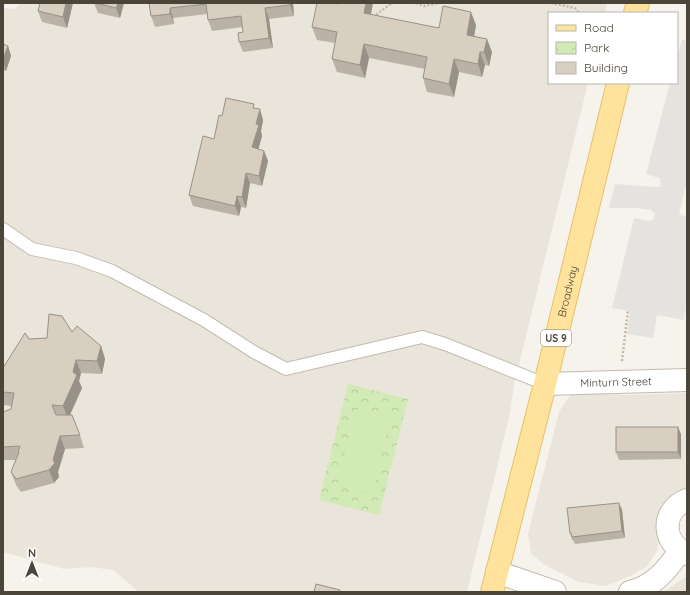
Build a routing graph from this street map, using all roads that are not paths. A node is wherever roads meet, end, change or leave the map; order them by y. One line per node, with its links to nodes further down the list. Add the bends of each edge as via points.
1 (618, 84): 4 (main road, Broadway / US 9)
2 (3, 229): 4 (lane, via 32,249 76,258 112,271 204,320 286,369 422,337)
3 (687, 380): 4 (street, Minturn Street)
4 (545, 384): 7 (main road, Broadway / US 9)
5 (687, 500): 6 (street, via 674,509 667,526 670,540)
6 (683, 552): 9 (street, via 653,582)
7 (494, 582): 8 (street)
8 (555, 592)
9 (630, 592)

